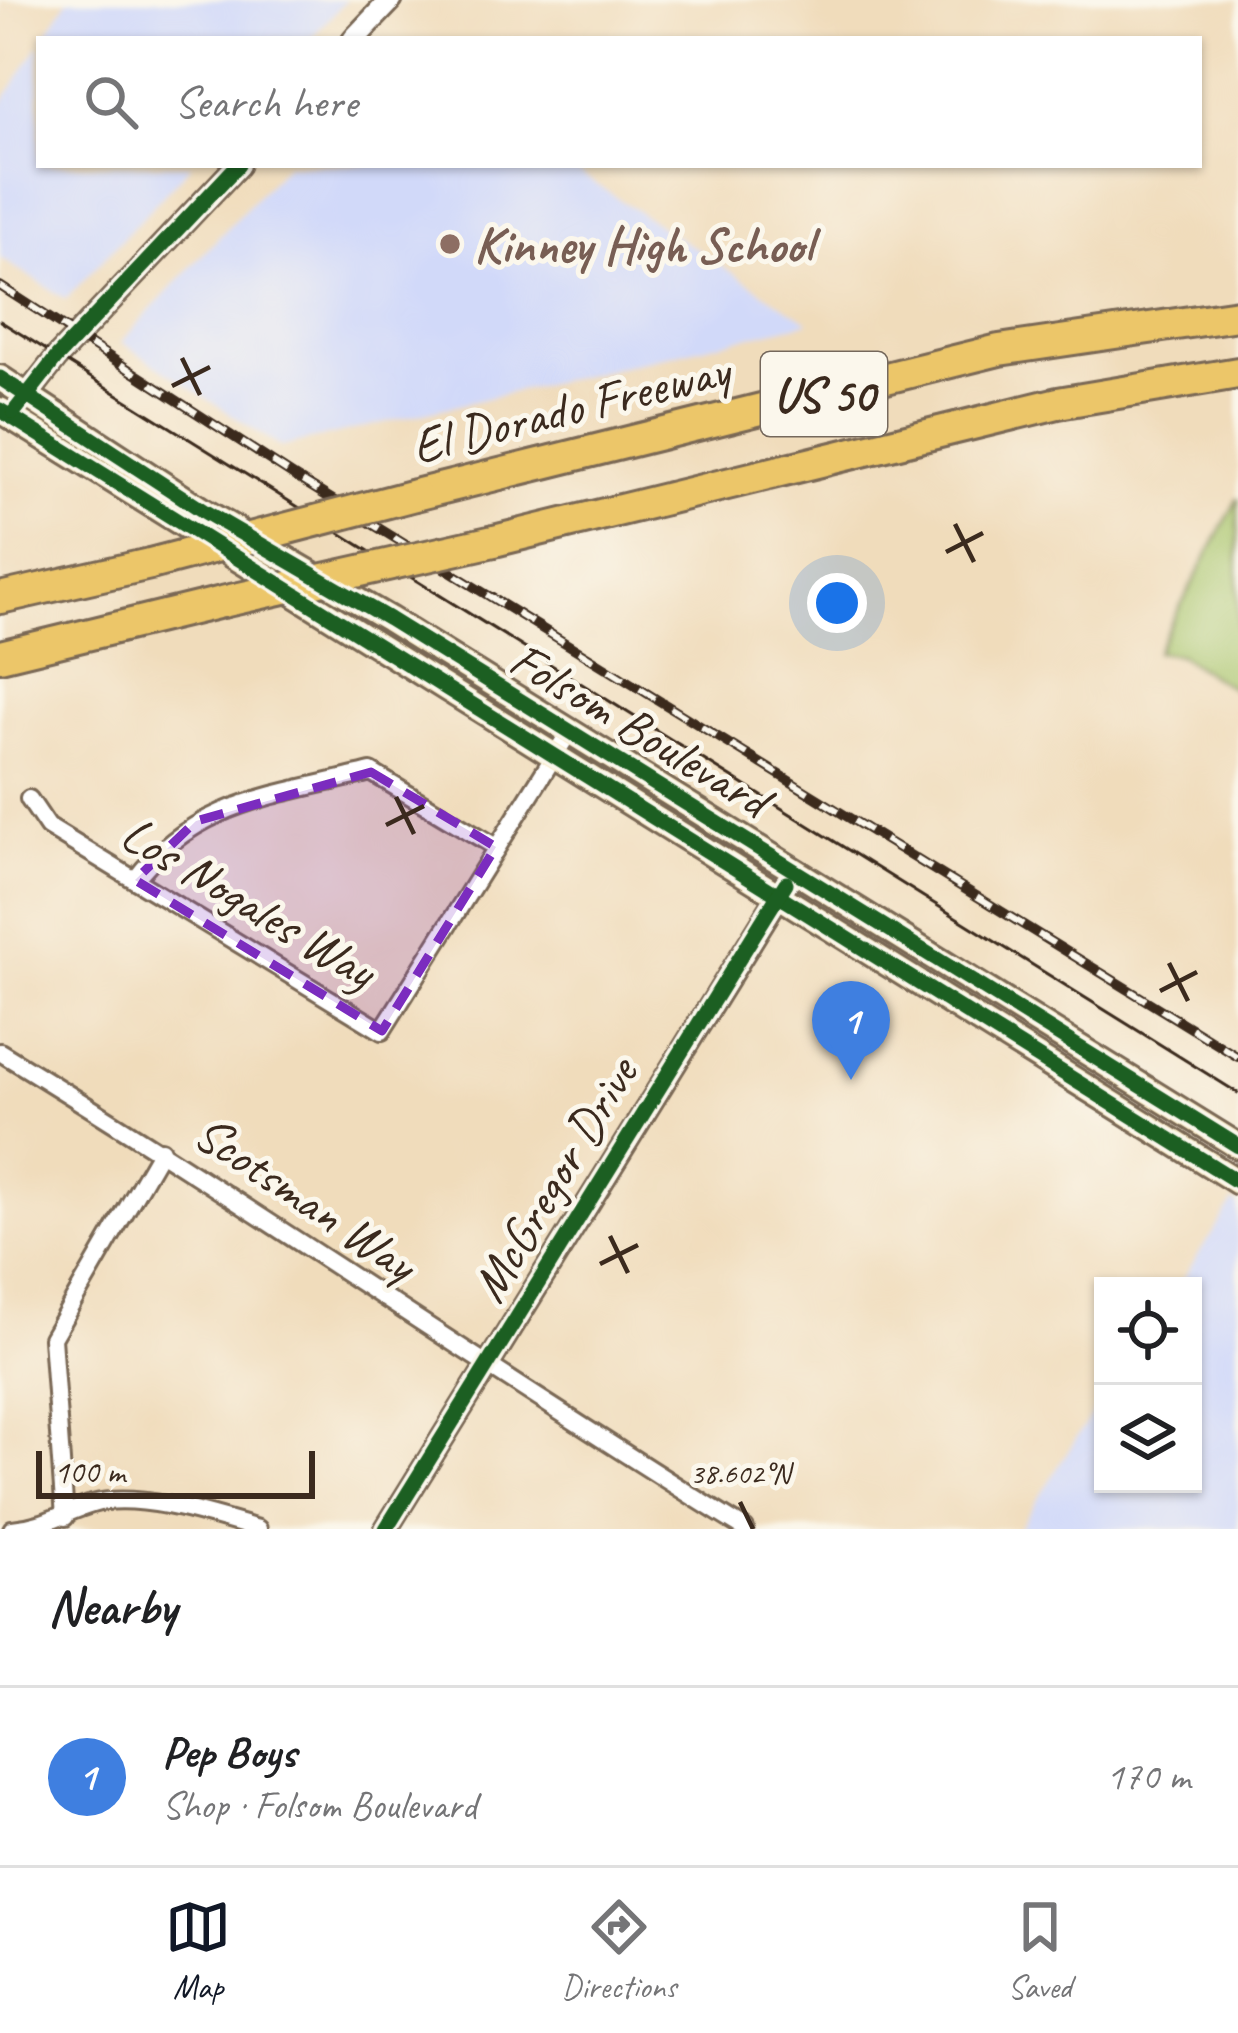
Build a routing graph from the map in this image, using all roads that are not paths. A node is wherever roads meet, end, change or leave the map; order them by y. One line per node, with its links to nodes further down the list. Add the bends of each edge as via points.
1 (391, 0): 2 (street)
2 (357, 36)
3 (235, 168): 7 (street)
4 (1238, 314): 8 (highway, El Dorado Freeway / US 50, bridge, via 999,350)
5 (1238, 373): 9 (highway, US 50, bridge, via 1058,403)
6 (0, 378): 7 (main road, Folsom Boulevard)
7 (12, 408): 10 (main road, Folsom Boulevard)
8 (0, 598)
9 (0, 656)
10 (561, 744): 12 (street, Los Nogales Way); 13 (main road, Folsom Boulevard); 15 (main road, Folsom Boulevard)
11 (29, 799): 14 (street, Los Nogales Way, via 48,827)
12 (496, 847): 14 (street, via 371,772 196,821); 14 (street, Los Nogales Way, via 382,1031)
13 (793, 873): 15 (street, McGregor Drive); 17 (main road, Folsom Boulevard)
14 (135, 880)
15 (776, 898): 19 (main road, Folsom Boulevard); 22 (street, McGregor Drive)
16 (0, 1052): 18 (street, Scotsman Way)
17 (1238, 1146)
18 (161, 1150): 22 (street, Scotsman Way); 23 (street, via 52,1338)
19 (1195, 1156): 20 (main road, via 1213,1149); 21 (main road, Folsom Boulevard)
20 (1238, 1164)
21 (1238, 1182)
22 (487, 1369): 26 (street, McGregor Drive); 27 (street, Scotsman Way)
23 (65, 1517): 24 (street); 25 (street, via 94,1503 121,1502)
24 (12, 1529)
25 (258, 1529)
26 (386, 1529)
27 (746, 1529)

